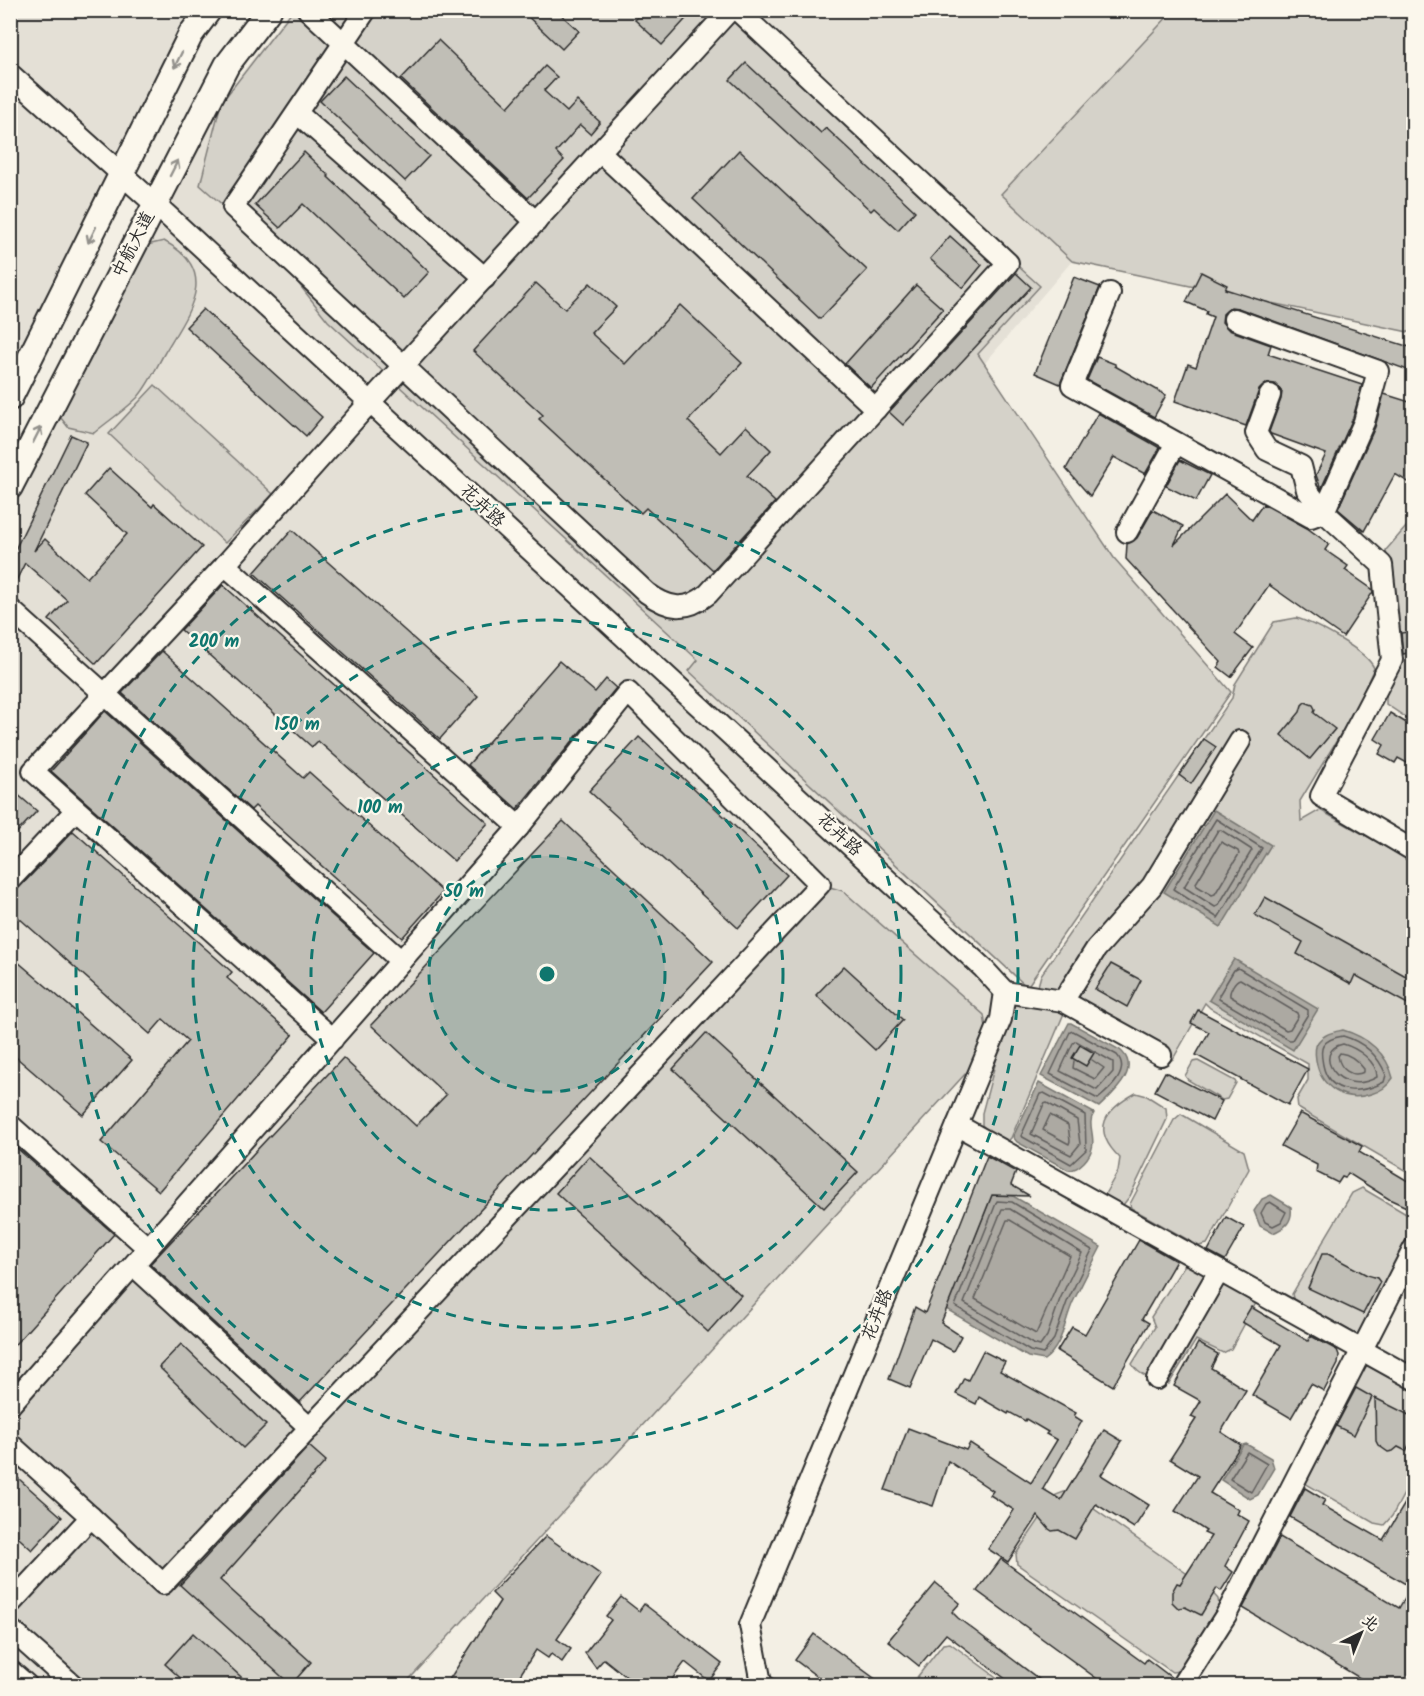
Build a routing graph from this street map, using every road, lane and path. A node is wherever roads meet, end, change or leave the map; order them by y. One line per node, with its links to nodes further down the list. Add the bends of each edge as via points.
1 (209, 10): 11 (main road, one-way to 11, via 191,34)
2 (269, 10): 12 (main road, 中航大道, one-way to 2, via 227,65)
3 (308, 10): 7 (street)
4 (366, 10): 7 (street)
5 (730, 10): 10 (street)
6 (737, 10): 21 (street, via 1008,263)
7 (344, 43): 9 (street); 13 (street)
8 (10, 74): 11 (street, 花卉路)
9 (297, 113): 14 (street); 17 (street, via 233,207)
10 (600, 152): 13 (street); 21 (street)
11 (122, 175): 12 (street, 花卉路); 19 (main road, one-way to 19)
12 (155, 204): 20 (street, 花卉路); 23 (main road, 中航大道, one-way to 12)
13 (536, 222): 14 (street)
14 (485, 278): 17 (street)
15 (1110, 293): 22 (street, via 1072,385)
16 (1234, 319): 24 (street, via 1378,370 1364,422)
17 (404, 366): 20 (street); 21 (street, via 647,593 674,606 697,603 708,594)
18 (1270, 395): 24 (street, via 1256,433 1267,450 1300,466 1307,490)
19 (10, 398)
20 (370, 402): 26 (street); 35 (street, 花卉路)
21 (876, 409)
22 (1176, 442): 24 (street, via 1311,517); 25 (street)
23 (10, 487)
24 (1324, 512): 32 (street, via 1382,565 1392,660 1321,796)
25 (1127, 532)
26 (225, 565): 28 (street); 31 (street)
27 (10, 609): 28 (street)
28 (104, 695): 30 (street, via 33,771); 34 (street)
29 (1240, 741): 36 (street, via 1152,886 1096,949)
30 (75, 811): 33 (street); 37 (street)
31 (519, 827): 34 (street); 49 (street, via 628,692 820,884)
32 (1413, 851)
33 (10, 880)
34 (401, 961): 37 (street)
35 (1005, 992): 36 (street); 40 (street, 花卉路, via 1001,1019)
36 (1063, 1001): 38 (street)
37 (333, 1039): 41 (street)
38 (1161, 1055)
39 (10, 1125): 41 (street)
40 (957, 1125): 44 (street); 57 (street, 花卉路, via 750,1625 761,1683)
41 (148, 1248): 43 (street)
42 (1413, 1248): 45 (street)
43 (134, 1266): 48 (street); 49 (street)
44 (1219, 1271): 45 (street); 46 (street)
45 (1360, 1349): 47 (street); 58 (street, via 1226,1615)
46 (1158, 1379)
47 (1413, 1379)
48 (10, 1405)
49 (310, 1428): 51 (street, via 163,1584)
50 (10, 1444): 51 (street)
51 (91, 1517): 52 (street)
52 (10, 1604)
53 (10, 1629): 56 (street)
54 (10, 1673): 55 (main road)
55 (25, 1686)
56 (74, 1686)
57 (765, 1686)
58 (1181, 1686)

